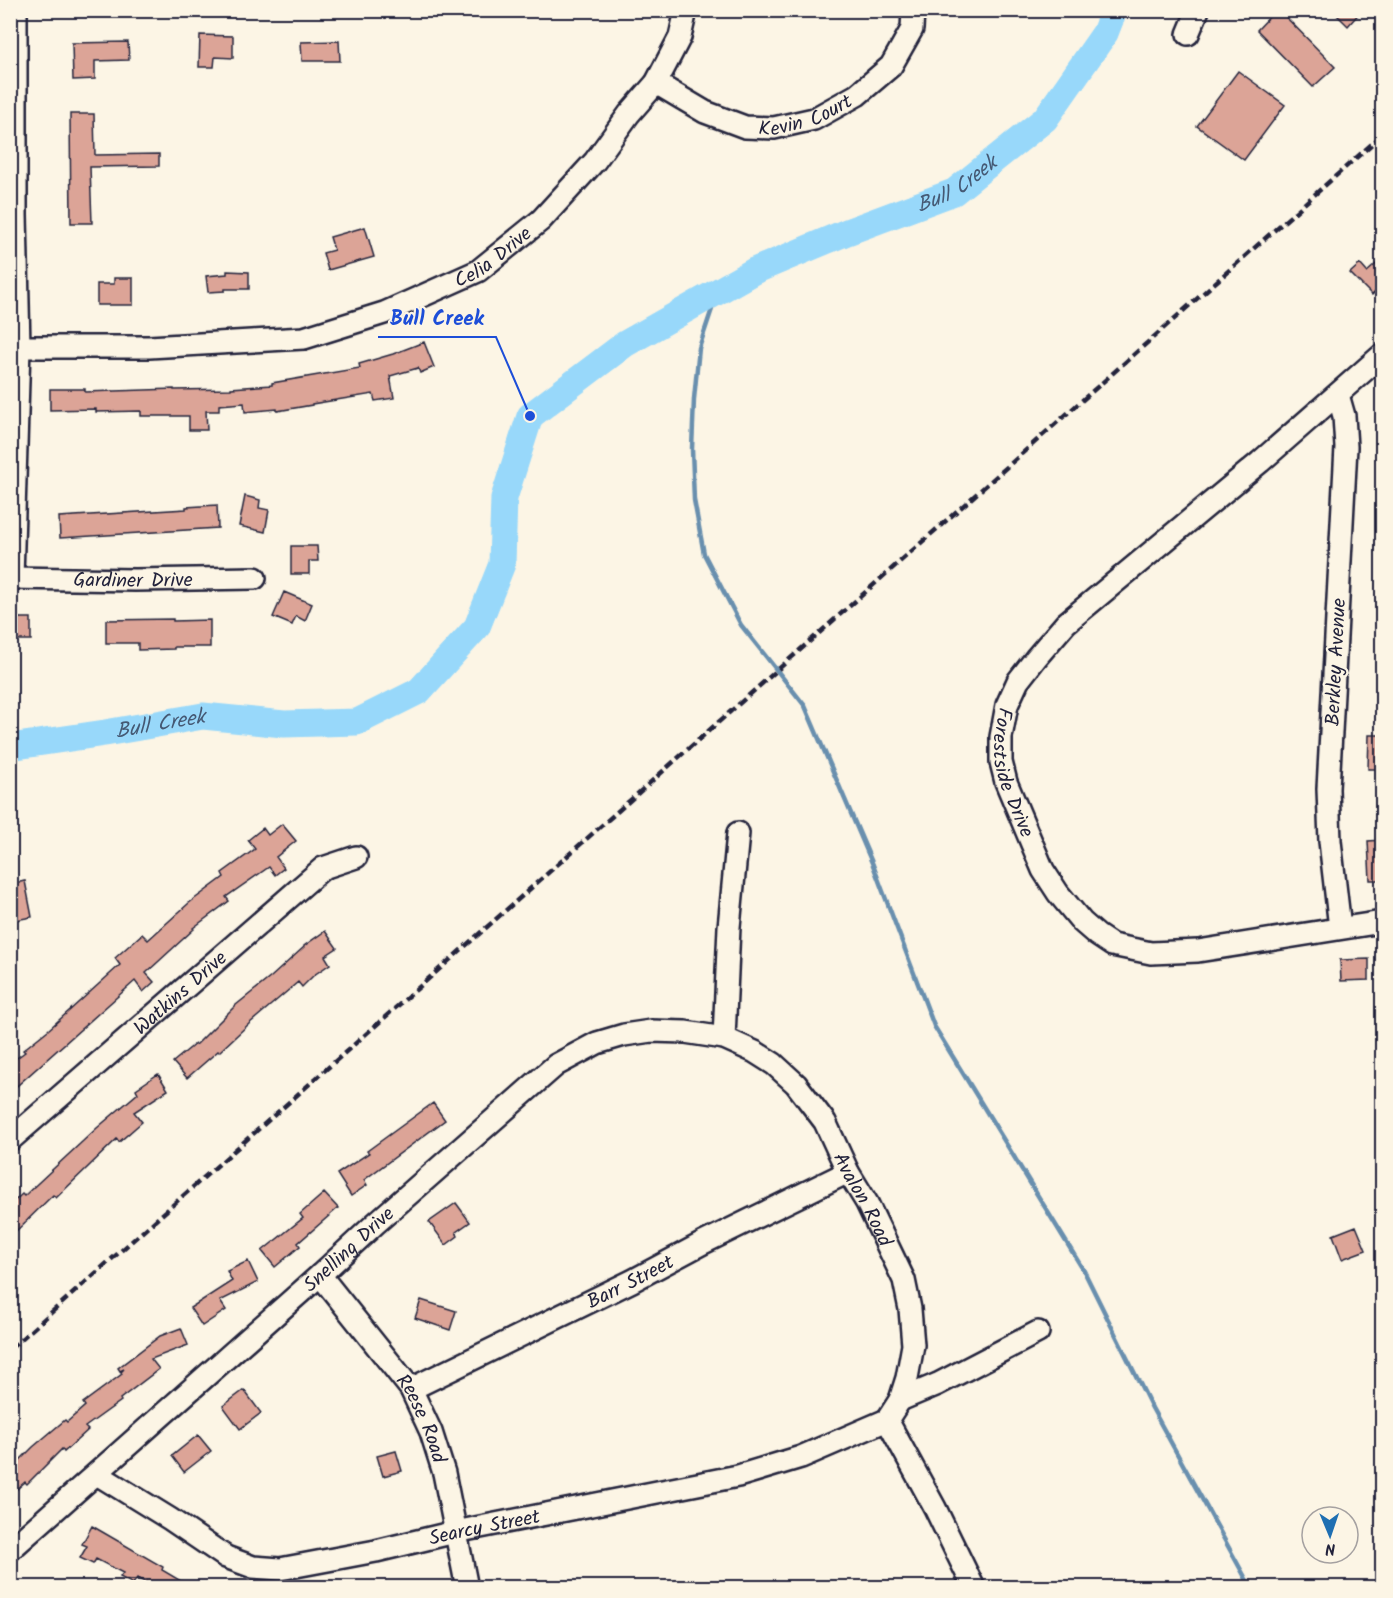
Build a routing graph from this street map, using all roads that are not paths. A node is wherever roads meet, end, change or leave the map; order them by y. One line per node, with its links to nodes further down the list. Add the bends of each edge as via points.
1 (16, 10): 7 (street)
2 (686, 10): 6 (street, Celia Drive, via 680,37)
3 (913, 10): 6 (street, Kevin Court, via 912,29 891,66 857,95 814,119 774,128 745,127 705,112)
4 (1198, 10): 5 (street)
5 (1188, 34)
6 (656, 83): 7 (street, Celia Drive, via 595,161 541,220 478,271 384,313 304,338 150,348)
7 (15, 347): 10 (street)
8 (1383, 355): 9 (street, Forestside Drive)
9 (1338, 395): 15 (street, Berkley Avenue, via 1346,447 1328,789); 15 (street, Forestside Drive, via 1066,623 1018,681 1007,705 1001,762 1043,870 1082,922 1112,945 1151,953 1198,951)
10 (11, 578): 11 (street, Gardiner Drive)
11 (255, 578)
12 (738, 833): 16 (street)
13 (356, 857): 17 (street, Watkins Drive, via 323,868)
14 (1383, 922): 15 (street, Forestside Drive)
15 (1340, 928)
16 (724, 1038): 18 (street, Avalon Road, via 774,1064 796,1084 825,1122); 19 (street, Snelling Drive, via 685,1032 633,1033 597,1043 556,1065)
17 (10, 1140)
18 (848, 1172): 21 (street, Barr Street); 22 (street, Avalon Road, via 904,1280 913,1345)
19 (320, 1275): 21 (street, Reese Road); 24 (street, Snelling Drive)
20 (1038, 1332): 22 (street)
21 (411, 1389): 25 (street, Reese Road, via 444,1473)
22 (900, 1400): 23 (street, Avalon Road)
23 (887, 1420): 25 (street, Searcy Street, via 801,1457 738,1476); 28 (street)
24 (98, 1474): 25 (street, Searcy Street, via 226,1557 253,1567 279,1569); 26 (street, Snelling Drive)
25 (455, 1532): 27 (street, Reese Road)
26 (10, 1550)
27 (467, 1587)
28 (974, 1587)

